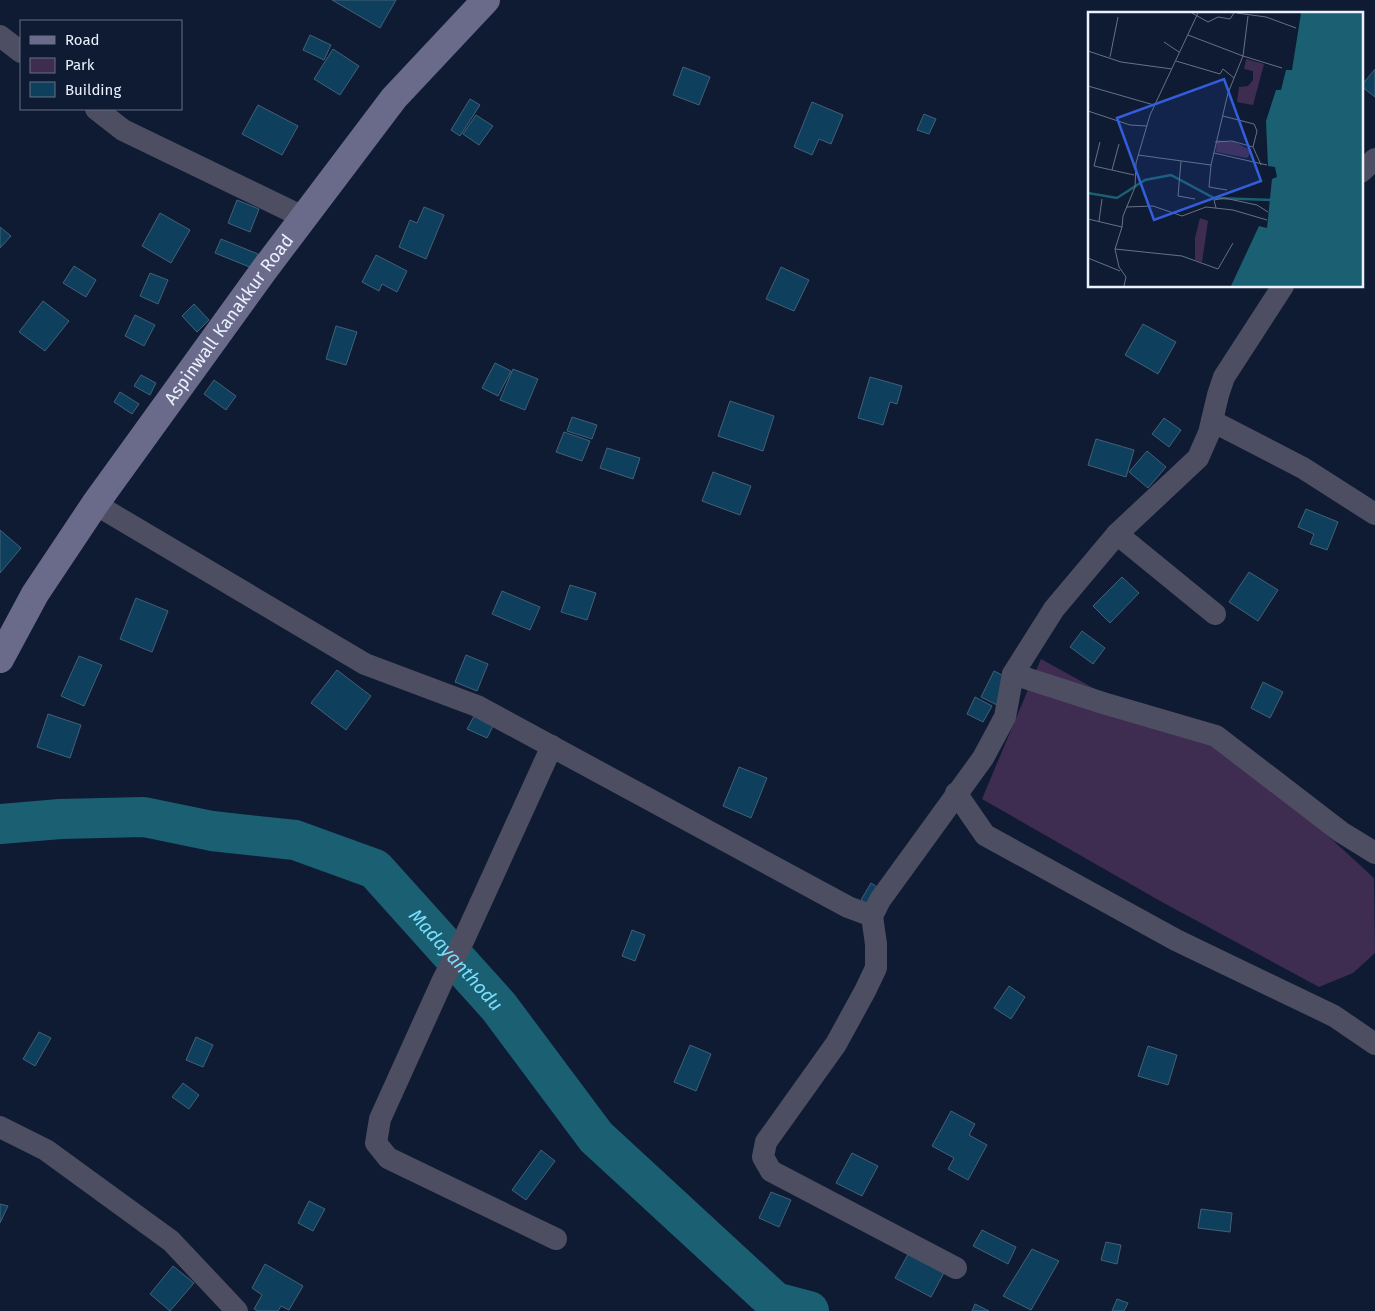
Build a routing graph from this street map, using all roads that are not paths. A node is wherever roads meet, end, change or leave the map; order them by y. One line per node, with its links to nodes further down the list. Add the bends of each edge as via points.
1 (479, 2): 7 (main road, Aspinwall Kanakkur Road, via 394,98)
2 (0, 36): 3 (street)
3 (20, 51)
4 (97, 110): 7 (street, via 123,130)
5 (1375, 159): 6 (street)
6 (1362, 171)
7 (305, 218): 10 (main road, Aspinwall Kanakkur Road)
8 (1282, 288): 9 (street, via 1224,377)
9 (1212, 421): 11 (street, via 1303,468); 12 (street, via 1198,458)
10 (95, 504): 14 (main road, Aspinwall Kanakkur Road, via 35,594); 16 (street, via 365,664 477,706)
11 (1375, 514)
12 (1117, 534): 13 (street); 15 (street, via 1054,609)
13 (1215, 614)
14 (0, 659)
15 (1013, 674): 17 (street, via 1005,717 983,758); 18 (street, via 1216,736 1341,832)
16 (552, 746): 19 (street, via 848,907); 22 (street, via 380,1119 376,1143 388,1158)
17 (956, 793): 19 (street); 20 (street, via 986,835 1176,940 1334,1016)
18 (1375, 853)
19 (872, 916): 23 (street, via 876,968 836,1044 766,1142 763,1157 771,1171)
20 (1375, 1044)
21 (0, 1127): 24 (street, via 46,1150 171,1241)
22 (556, 1240)
23 (956, 1268)
24 (237, 1311)

